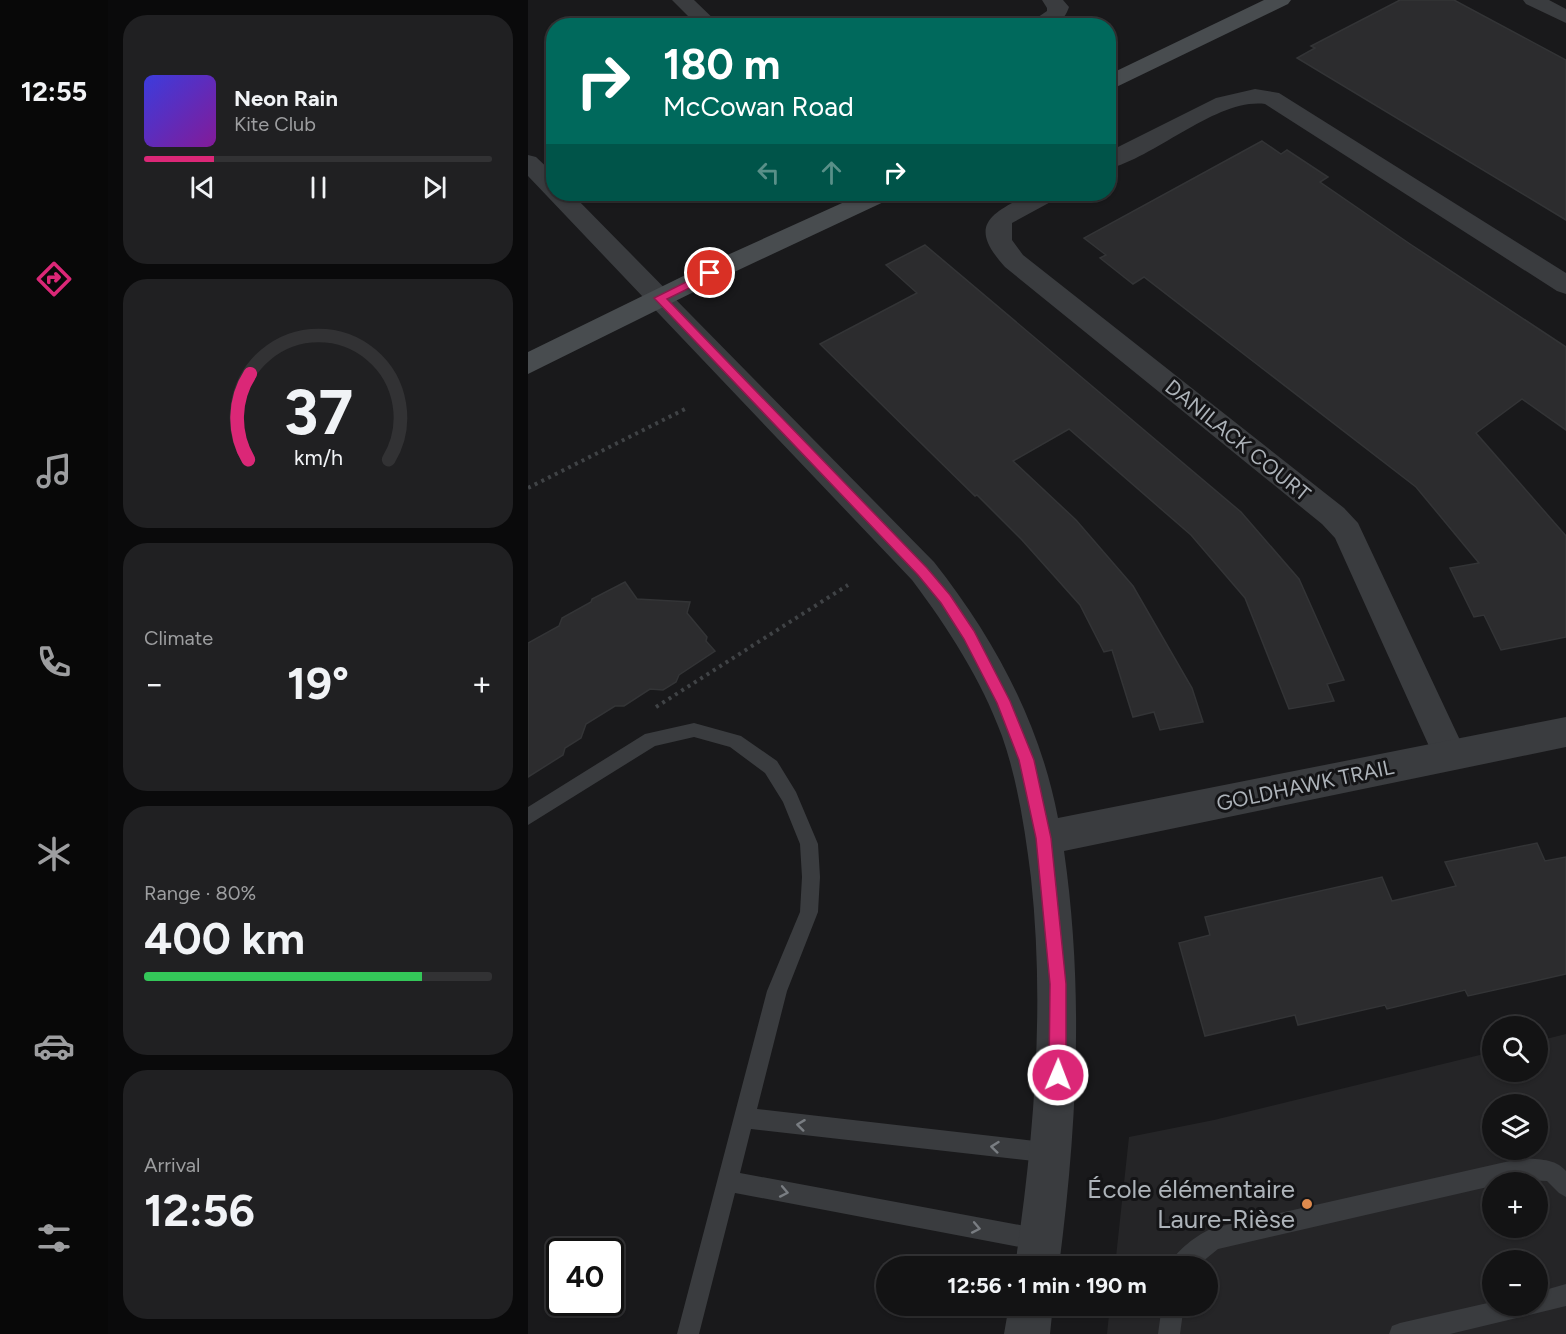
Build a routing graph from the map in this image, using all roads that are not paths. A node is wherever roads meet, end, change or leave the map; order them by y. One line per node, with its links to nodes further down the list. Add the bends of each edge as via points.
1 (682, 0): 6 (street)
2 (1052, 0): 7 (street, via 1058,7)
3 (1281, 0): 8 (main road)
4 (1533, 0): 5 (street)
5 (1566, 17)
6 (702, 18)
7 (1051, 18)
8 (1116, 80)
9 (1116, 158): 15 (street, via 1224,103 1255,96 1271,98)
10 (528, 162): 11 (street)
11 (546, 180)
12 (566, 201): 16 (street)
13 (867, 201): 16 (main road)
14 (1034, 201): 19 (street, DANILACK COURT, via 1004,217 996,236 1000,246 1347,531)
15 (1566, 285)
16 (660, 298): 17 (main road); 21 (street, via 889,535 945,599 976,647 1016,730)
17 (528, 364)
18 (1566, 732): 19 (street, GOLDHAWK TRAIL)
19 (1450, 755): 21 (street, GOLDHAWK TRAIL)
20 (528, 817): 22 (lane, via 651,739 694,730 735,741 771,767 790,798 809,844 809,912 777,991)
21 (1044, 838): 23 (street, via 1058,984)
22 (743, 1118): 23 (lane, one-way to 22); 24 (lane)
23 (1053, 1153): 26 (street)
24 (727, 1181): 26 (lane, one-way to 26); 33 (lane)
25 (1566, 1186): 27 (lane, via 1552,1171 1523,1169 1213,1239)
26 (1039, 1253)
27 (1192, 1256)
28 (1566, 1295): 29 (lane)
29 (1548, 1300)
30 (1029, 1316): 34 (street)
31 (1171, 1316): 35 (lane)
32 (1482, 1316): 36 (lane)
33 (688, 1334)
34 (1027, 1334)
35 (1169, 1334)
36 (1400, 1334)

